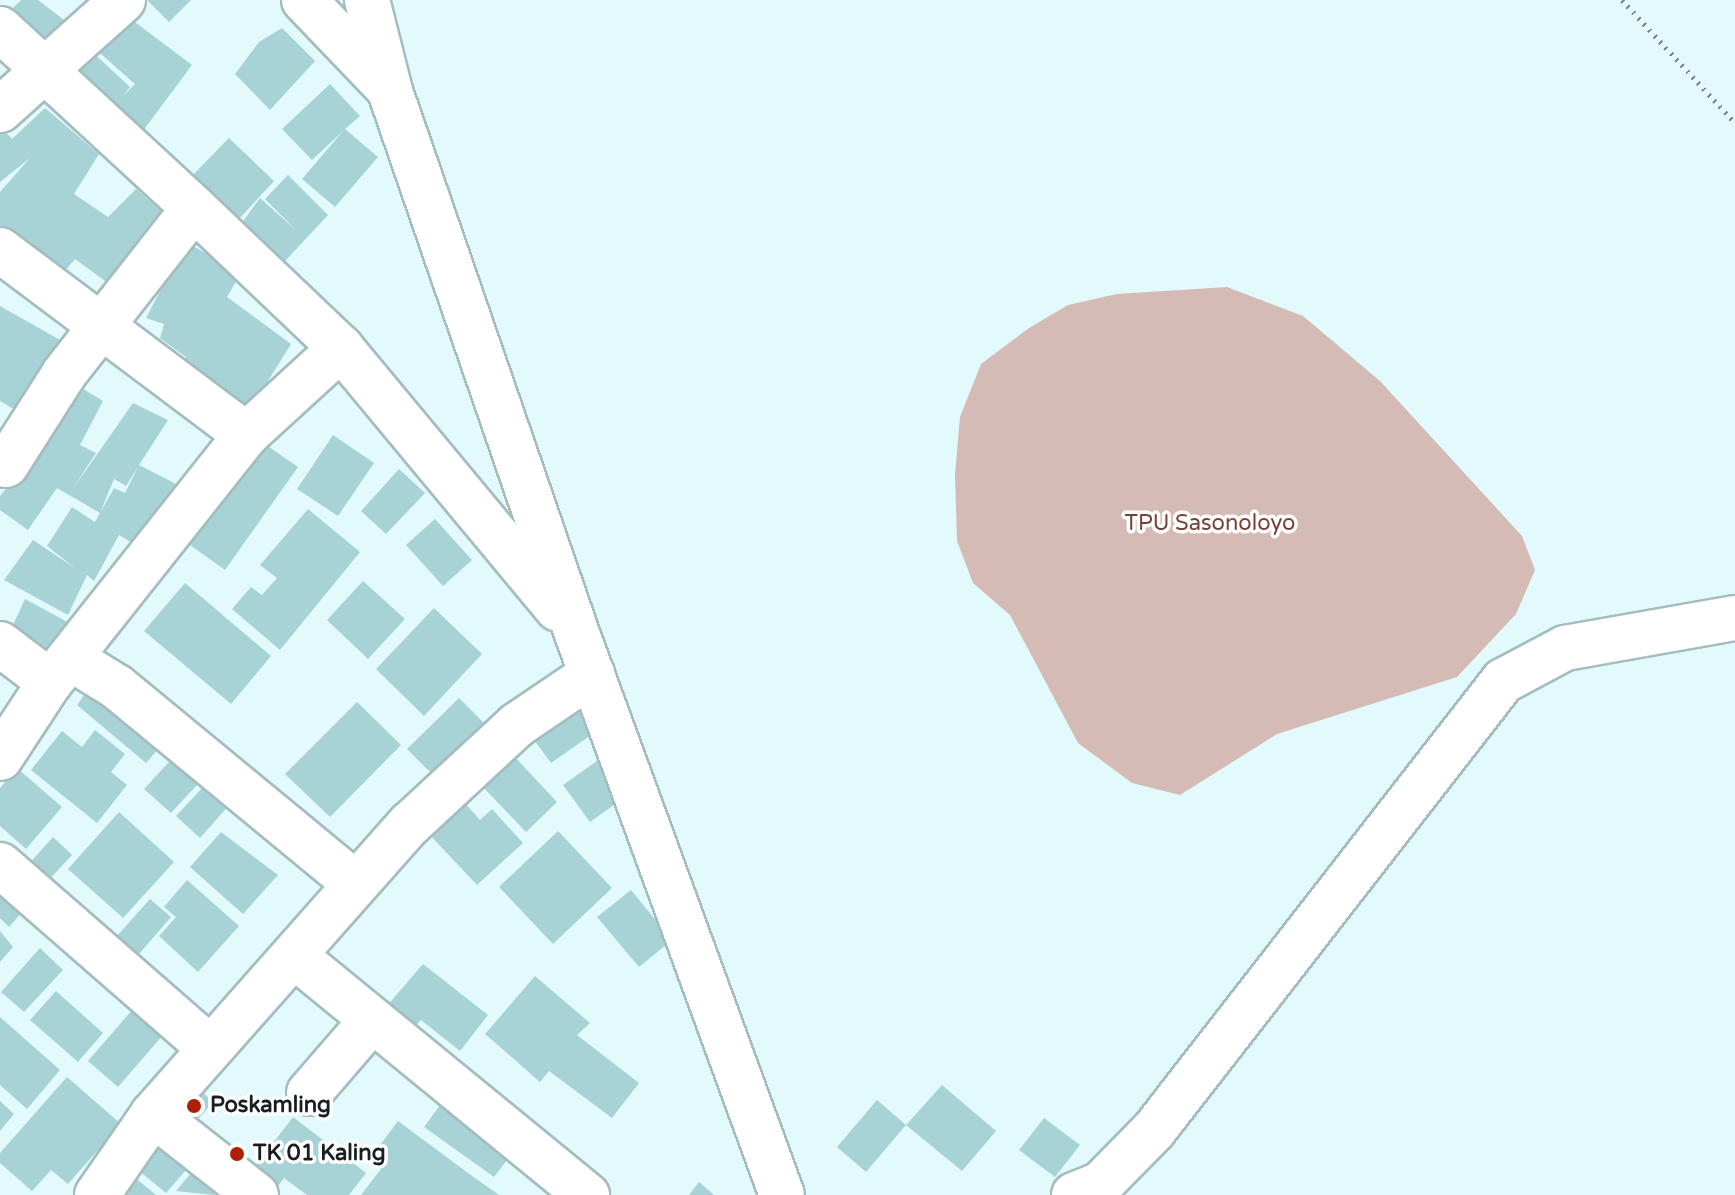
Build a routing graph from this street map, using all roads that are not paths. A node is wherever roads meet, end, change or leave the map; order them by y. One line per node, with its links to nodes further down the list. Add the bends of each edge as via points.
1 (123, 0): 5 (street)
2 (304, 0): 6 (street)
3 (367, 0): 6 (street)
4 (0, 29): 5 (street)
5 (52, 71): 7 (street); 8 (street)
6 (390, 91): 15 (street)
7 (0, 110)
8 (194, 208): 10 (street); 11 (street)
9 (0, 250): 10 (street)
10 (105, 326): 12 (street); 13 (street, via 35,415)
11 (341, 348): 12 (street); 15 (street)
12 (246, 435): 17 (street)
13 (6, 465)
14 (1735, 618): 31 (street, via 1565,648 1503,681 1154,1130 1101,1184)
15 (576, 631): 18 (street)
16 (0, 644): 17 (street)
17 (60, 670): 19 (street); 21 (street, via 117,687)
18 (592, 674): 21 (street, via 484,754); 30 (street)
19 (0, 758)
20 (0, 865): 24 (street)
21 (355, 883): 22 (street)
22 (297, 958): 23 (street); 24 (street)
23 (372, 1020): 25 (street); 29 (street)
24 (210, 1048): 26 (street)
25 (309, 1093)
26 (153, 1114): 27 (street); 28 (street)
27 (97, 1195)
28 (256, 1195)
29 (587, 1195)
30 (782, 1195)
31 (1074, 1195)

